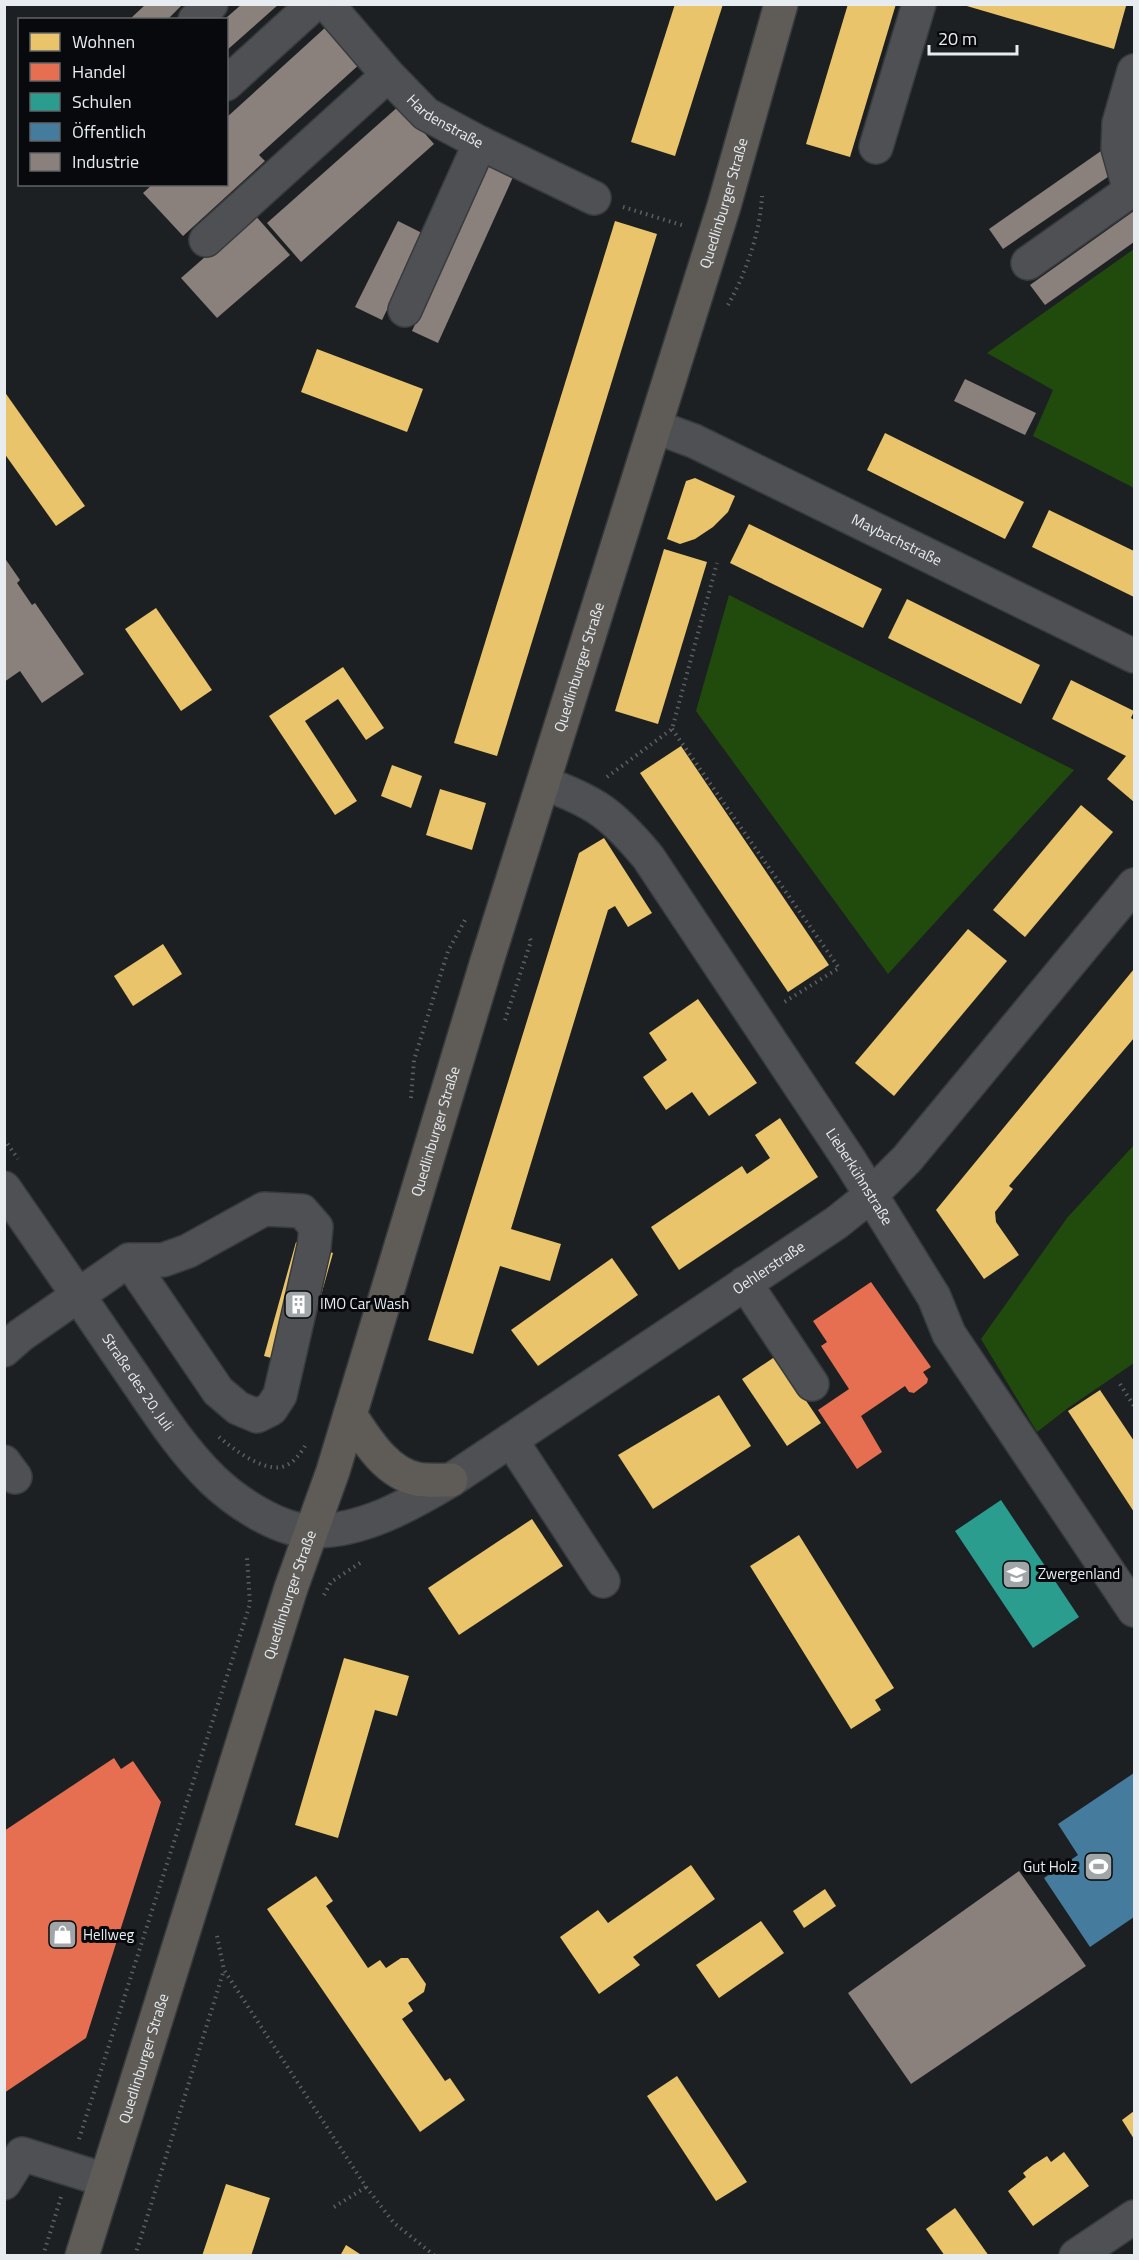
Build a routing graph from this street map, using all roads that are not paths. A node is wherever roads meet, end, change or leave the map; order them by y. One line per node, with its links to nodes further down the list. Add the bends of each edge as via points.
1 (211, 4): 6 (street)
2 (314, 4): 9 (street)
3 (327, 4): 8 (street, Hardenstraße)
4 (782, 4): 16 (main road, Quedlinburger Straße)
5 (919, 4): 11 (street)
6 (197, 18)
7 (1134, 71): 14 (street, via 1119,123 1118,148 1130,192)
8 (388, 75): 10 (street, Hardenstraße, via 426,114); 13 (street)
9 (228, 82)
10 (480, 142): 12 (street, Hardenstraße); 15 (street)
11 (876, 147)
12 (594, 198)
13 (206, 240)
14 (1028, 263)
15 (405, 310)
16 (656, 427): 17 (street, Maybachstraße, via 694,441); 18 (main road, Quedlinburger Straße)
17 (1134, 656)
18 (543, 783): 21 (street, Lieberkühnstraße, via 580,796 606,812 648,857); 27 (main road, Quedlinburger Straße)
19 (1134, 885): 21 (street, Oehlerstraße, via 907,1159)
20 (4, 1188): 24 (street, Straße des 20. Juli)
21 (870, 1196): 23 (street, Oehlerstraße); 32 (street, Lieberkühnstraße, via 934,1297 948,1334)
22 (129, 1260): 22 (street, via 218,1391 238,1408 257,1416 271,1409 280,1395 314,1247 316,1227 302,1211 264,1209 188,1251 163,1260); 24 (street)
23 (745, 1283): 26 (street); 28 (street, Oehlerstraße)
24 (78, 1295): 25 (street); 30 (street, Straße des 20. Juli, via 162,1416 213,1480 261,1516)
25 (4, 1350)
26 (812, 1384)
27 (350, 1415): 29 (main road, via 387,1464 416,1479); 30 (main road, Quedlinburger Straße)
28 (511, 1440): 29 (street, Oehlerstraße); 31 (street)
29 (451, 1480): 30 (street, Oehlerstraße, via 363,1524)
30 (310, 1532): 33 (main road, Quedlinburger Straße)
31 (603, 1581)
32 (1134, 1610)
33 (105, 2180): 34 (street, via 22,2154); 36 (main road, Quedlinburger Straße)
34 (4, 2182)
35 (1134, 2217): 37 (street)
36 (82, 2256)
37 (1076, 2256)

